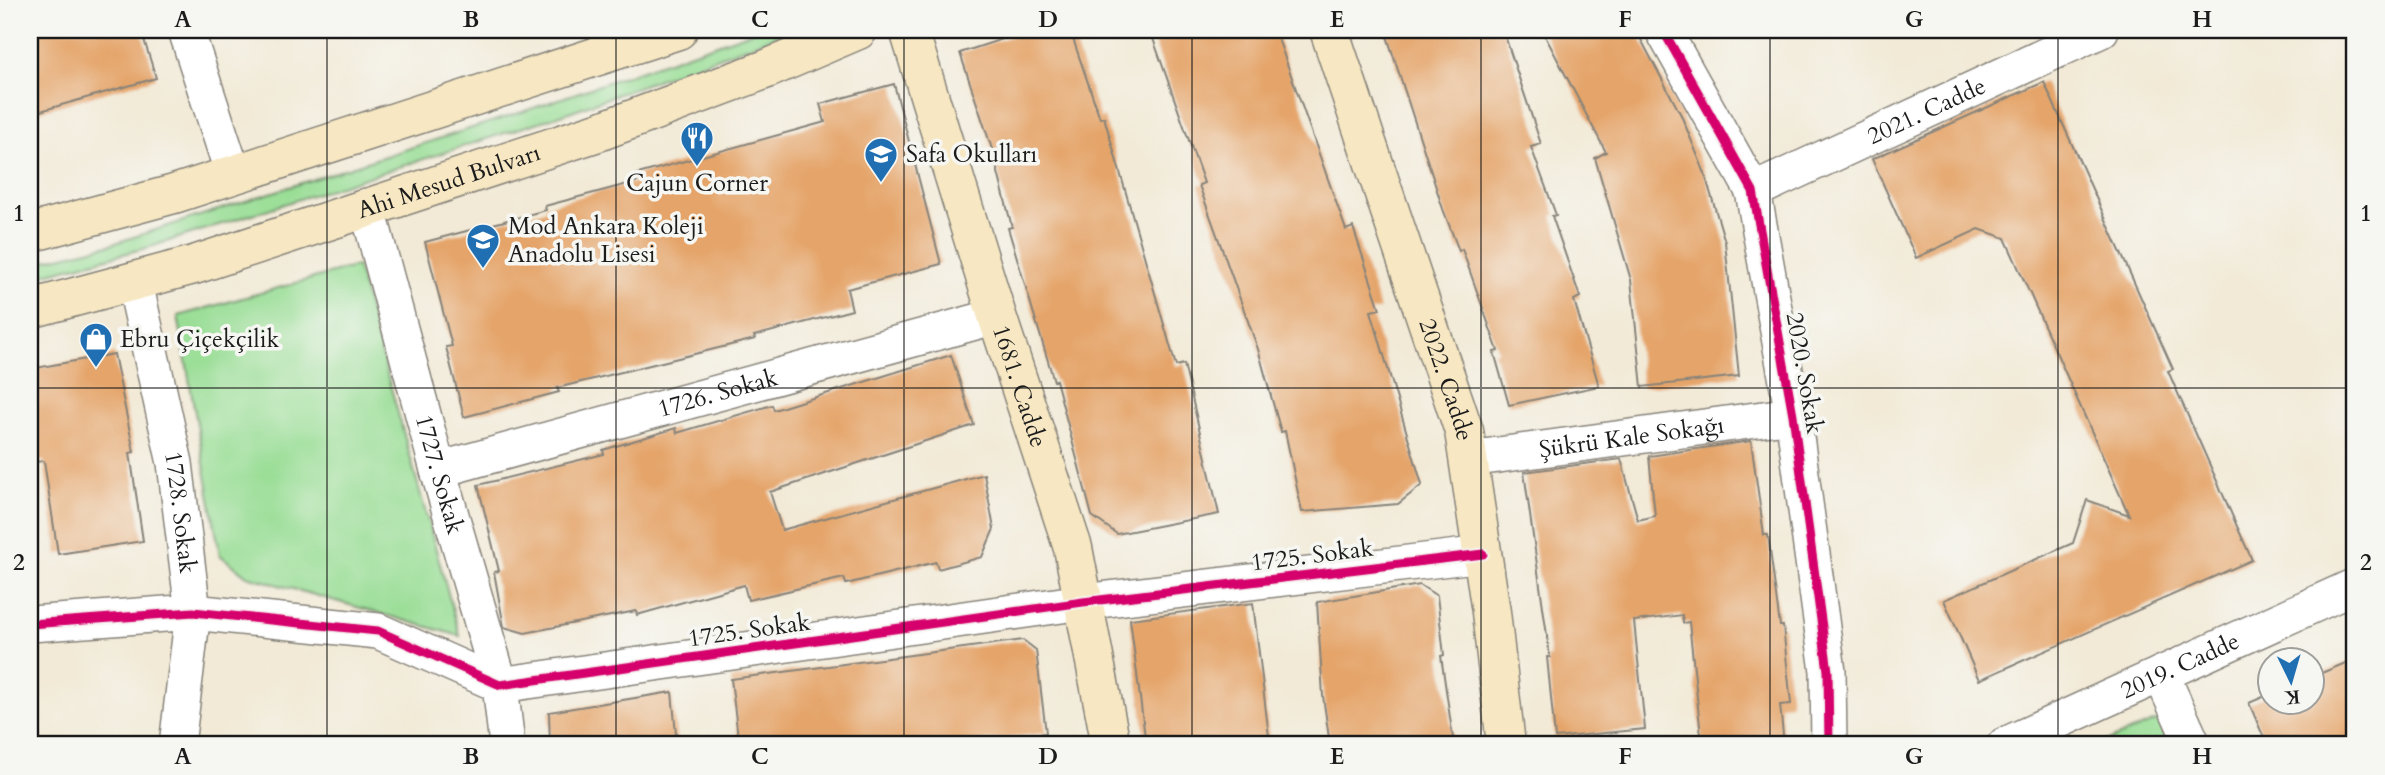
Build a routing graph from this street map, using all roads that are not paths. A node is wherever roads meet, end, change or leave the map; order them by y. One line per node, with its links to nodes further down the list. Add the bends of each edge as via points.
1 (186, 30): 8 (street)
2 (678, 30): 8 (main road)
3 (858, 30): 10 (main road, Ahi Mesud Bulvarı, via 598,132)
4 (909, 30): 14 (main road, 1681. Cadde)
5 (1329, 30): 16 (main road, 2022. Cadde, via 1464,431)
6 (1663, 30): 9 (street, 2020. Sokak)
7 (2101, 30): 9 (street, 2021. Cadde)
8 (233, 174): 11 (main road)
9 (1753, 191): 15 (street, 2020. Sokak)
10 (368, 206): 12 (main road, Ahi Mesud Bulvarı); 17 (street, 1727. Sokak)
11 (30, 233)
12 (135, 283): 13 (main road, Ahi Mesud Bulvarı); 21 (street, 1728. Sokak, via 175,463)
13 (30, 309)
14 (997, 316): 17 (street, 1726. Sokak); 20 (main road, 1681. Cadde, via 1073,548)
15 (1793, 415): 16 (street, Şükrü Kale Sokağı); 29 (street, 2020. Sokak, via 1828,671)
16 (1469, 459): 18 (main road, 2022. Cadde)
17 (438, 470): 24 (street, 1727. Sokak)
18 (1483, 554): 20 (street, 1725. Sokak); 28 (main road, 2022. Cadde)
19 (2355, 586): 23 (street, 2019. Cadde)
20 (1083, 602): 24 (street, 1725. Sokak); 27 (main road, 1681. Cadde)
21 (193, 612): 22 (street); 24 (street, via 378,631); 25 (street, 1728. Sokak)
22 (30, 624)
23 (2161, 674): 30 (street, 2019. Cadde); 31 (street)
24 (500, 685): 26 (street, 1727. Sokak)
25 (177, 745)
26 (507, 745)
27 (1111, 745)
28 (1506, 745)
29 (1829, 745)
30 (2004, 745)
31 (2193, 745)

